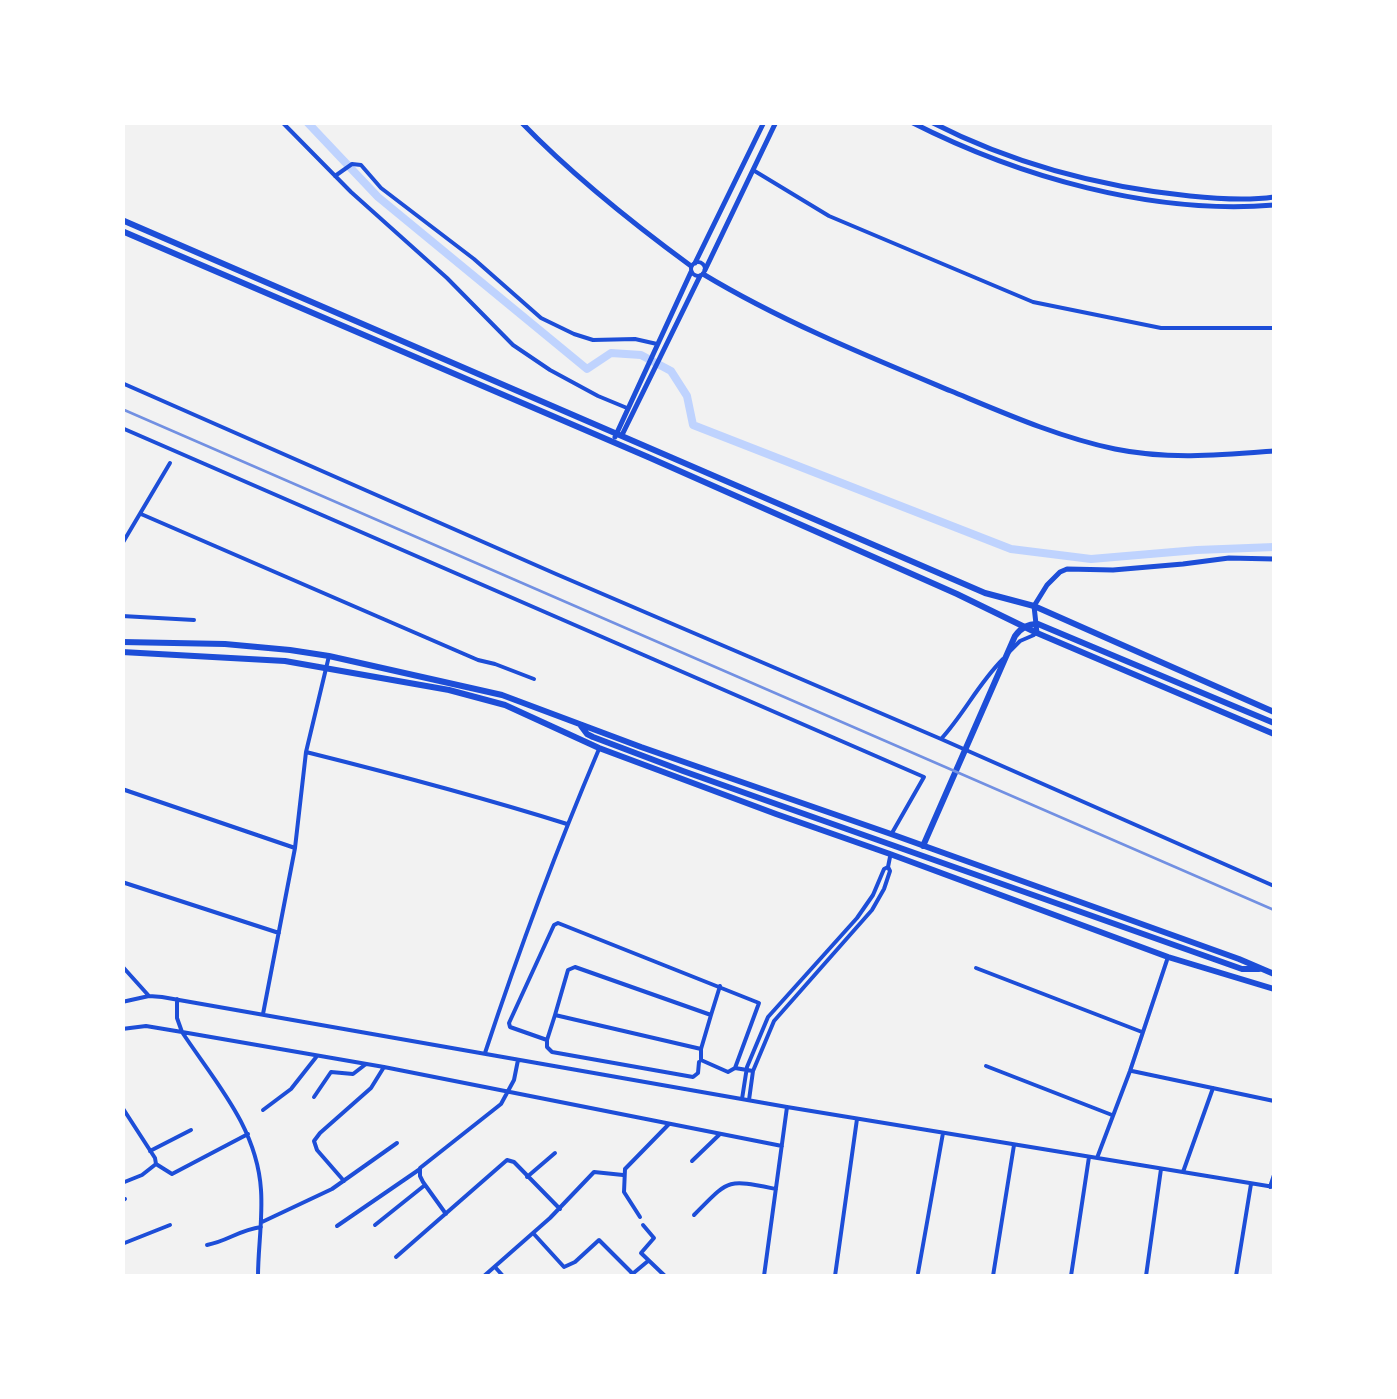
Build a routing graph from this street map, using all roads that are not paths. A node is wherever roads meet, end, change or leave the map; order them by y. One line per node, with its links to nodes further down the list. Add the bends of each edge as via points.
1 (282, 122): 8 (street)
2 (521, 122): 13 (street, via 572,173)
3 (764, 122): 13 (street)
4 (776, 122): 7 (street)
5 (911, 122): 10 (street, via 1019,169 1088,188 1186,204)
6 (930, 122): 9 (street, via 1015,159 1103,182 1226,200)
7 (754, 170): 14 (street); 15 (street, via 829,216 1034,302 1161,328)
8 (335, 176): 16 (street, via 352,164 362,166 538,316 593,340 635,340); 19 (street, via 513,345)
9 (1274, 197)
10 (1274, 205)
11 (122, 220): 21 (main road)
12 (122, 231): 22 (main road)
13 (692, 267): 14 (street, via 694,276); 14 (street, via 701,263); 16 (street)
14 (702, 273): 16 (street); 23 (street, via 797,324 1045,430 1117,450 1194,457)
15 (1274, 328)
16 (658, 348): 17 (street)
17 (650, 368): 19 (street); 21 (street)
18 (122, 382): 43 (street)
19 (627, 408): 21 (street)
20 (122, 428): 48 (street, via 924,777)
21 (620, 434): 22 (street); 28 (main road, via 985,593)
22 (615, 443): 31 (main road)
23 (1274, 451)
24 (170, 463): 25 (street)
25 (141, 514): 26 (street); 36 (street)
26 (122, 544)
27 (1274, 559): 28 (street, via 1067,570)
28 (1034, 606): 31 (street); 37 (main road)
29 (122, 616): 30 (street)
30 (194, 620)
31 (1037, 633): 40 (main road); 43 (street, via 988,674)
32 (122, 642): 34 (main road)
33 (122, 652): 35 (main road)
34 (329, 656): 35 (street); 39 (main road, via 502,695)
35 (325, 666): 41 (main road, via 449,690); 45 (street)
36 (534, 680)
37 (1274, 712)
38 (1274, 723): 51 (main road, via 1028,625 1015,636)
39 (580, 725): 42 (main road); 48 (main road)
40 (1274, 734)
41 (576, 736): 42 (main road); 44 (main road)
42 (590, 736): 51 (main road)
43 (941, 740): 55 (street)
44 (599, 748): 47 (street); 50 (main road)
45 (306, 752): 47 (street); 49 (street)
46 (122, 789): 49 (street)
47 (567, 824): 77 (street)
48 (891, 834): 50 (street); 52 (main road)
49 (296, 848): 56 (street)
50 (890, 854): 53 (main road); 86 (street, via 884,889 781,1011)
51 (919, 855): 60 (main road)
52 (952, 856): 53 (main road); 61 (main road)
53 (945, 874): 57 (main road)
54 (122, 882): 56 (street)
55 (1274, 886)
56 (279, 933): 69 (street)
57 (1168, 957): 63 (main road); 74 (street)
58 (122, 966): 66 (street)
59 (976, 968): 74 (street)
60 (1239, 968): 61 (main road); 63 (main road)
61 (1260, 969): 62 (main road)
62 (1274, 974)
63 (1255, 983): 65 (main road)
64 (720, 986): 71 (street); 75 (street, via 558,923 509,1023); 84 (street, via 760,1005)
65 (1274, 989)
66 (149, 996): 67 (street); 68 (street)
67 (177, 999): 69 (street); 73 (street)
68 (122, 1002)
69 (263, 1014): 77 (street)
70 (554, 1015): 71 (street, via 568,970 575,967); 75 (street); 76 (street)
71 (711, 1015): 76 (street)
72 (122, 1029): 73 (street)
73 (182, 1032): 78 (street); 102 (street)
74 (1142, 1032): 85 (street)
75 (547, 1040): 79 (street, via 552,1052 694,1078)
76 (701, 1049): 79 (street)
77 (485, 1053): 80 (street)
78 (317, 1056): 81 (street); 94 (street)
79 (699, 1058): 84 (street, via 728,1072)
80 (518, 1059): 88 (street); 90 (street)
81 (366, 1064): 83 (street); 89 (street, via 353,1074 331,1072)
82 (986, 1066): 95 (street)
83 (384, 1067): 88 (street); 119 (street, via 314,1141)
84 (735, 1068): 86 (street)
85 (1130, 1070): 87 (street); 95 (street)
86 (750, 1071): 90 (street)
87 (1213, 1088): 91 (street); 115 (street)
88 (508, 1092): 99 (street); 113 (street, via 495,1110)
89 (314, 1097)
90 (745, 1100): 93 (street)
91 (1274, 1101)
92 (122, 1107): 97 (street)
93 (787, 1108): 96 (street); 106 (street)
94 (264, 1110)
95 (1114, 1116): 110 (street)
96 (857, 1119): 101 (street); 147 (street)
97 (130, 1120): 98 (street); 107 (street)
98 (122, 1124)
99 (668, 1124): 103 (street); 117 (street)
100 (191, 1130): 107 (street)
101 (943, 1133): 105 (street); 140 (street)
102 (248, 1134): 112 (street, via 172,1174); 130 (street, via 260,1173)
103 (720, 1134): 106 (street); 111 (street)
104 (397, 1143): 119 (street)
105 (1014, 1144): 109 (street); 148 (street)
106 (782, 1146): 124 (street)
107 (150, 1151): 112 (street)
108 (555, 1153): 118 (street)
109 (1089, 1157): 110 (street); 149 (street)
110 (1098, 1158): 114 (street)
111 (692, 1161)
112 (156, 1164): 120 (street)
113 (420, 1168): 122 (street); 133 (street)
114 (1161, 1169): 115 (street); 150 (street)
115 (1183, 1172): 121 (street)
116 (1274, 1174): 123 (street)
117 (623, 1175): 125 (street, via 594,1172); 128 (street, via 624,1192)
118 (527, 1176): 125 (street); 126 (street, via 507,1160)
119 (344, 1181): 130 (street)
120 (122, 1183)
121 (1251, 1184): 123 (street); 151 (street)
122 (425, 1185): 126 (street); 131 (street)
123 (1272, 1187)
124 (776, 1189): 127 (street, via 727,1184); 146 (street)
125 (560, 1209): 134 (street)
126 (446, 1214): 137 (street)
127 (694, 1215)
128 (640, 1217)
129 (643, 1224): 138 (street, via 654,1238 641,1253)
130 (261, 1225): 136 (street); 142 (street)
131 (374, 1225)
132 (170, 1226): 135 (street)
133 (338, 1226)
134 (533, 1234): 139 (street); 141 (street, via 564,1266 599,1240)
135 (122, 1244)
136 (207, 1245)
137 (396, 1257)
138 (648, 1261): 141 (street); 145 (street)
139 (494, 1267): 143 (street); 144 (street)
140 (918, 1273)
141 (632, 1275)
142 (258, 1276)
143 (484, 1276)
144 (503, 1276)
145 (665, 1276)
146 (764, 1276)
147 (835, 1276)
148 (993, 1276)
149 (1071, 1276)
150 (1146, 1276)
151 (1236, 1276)

